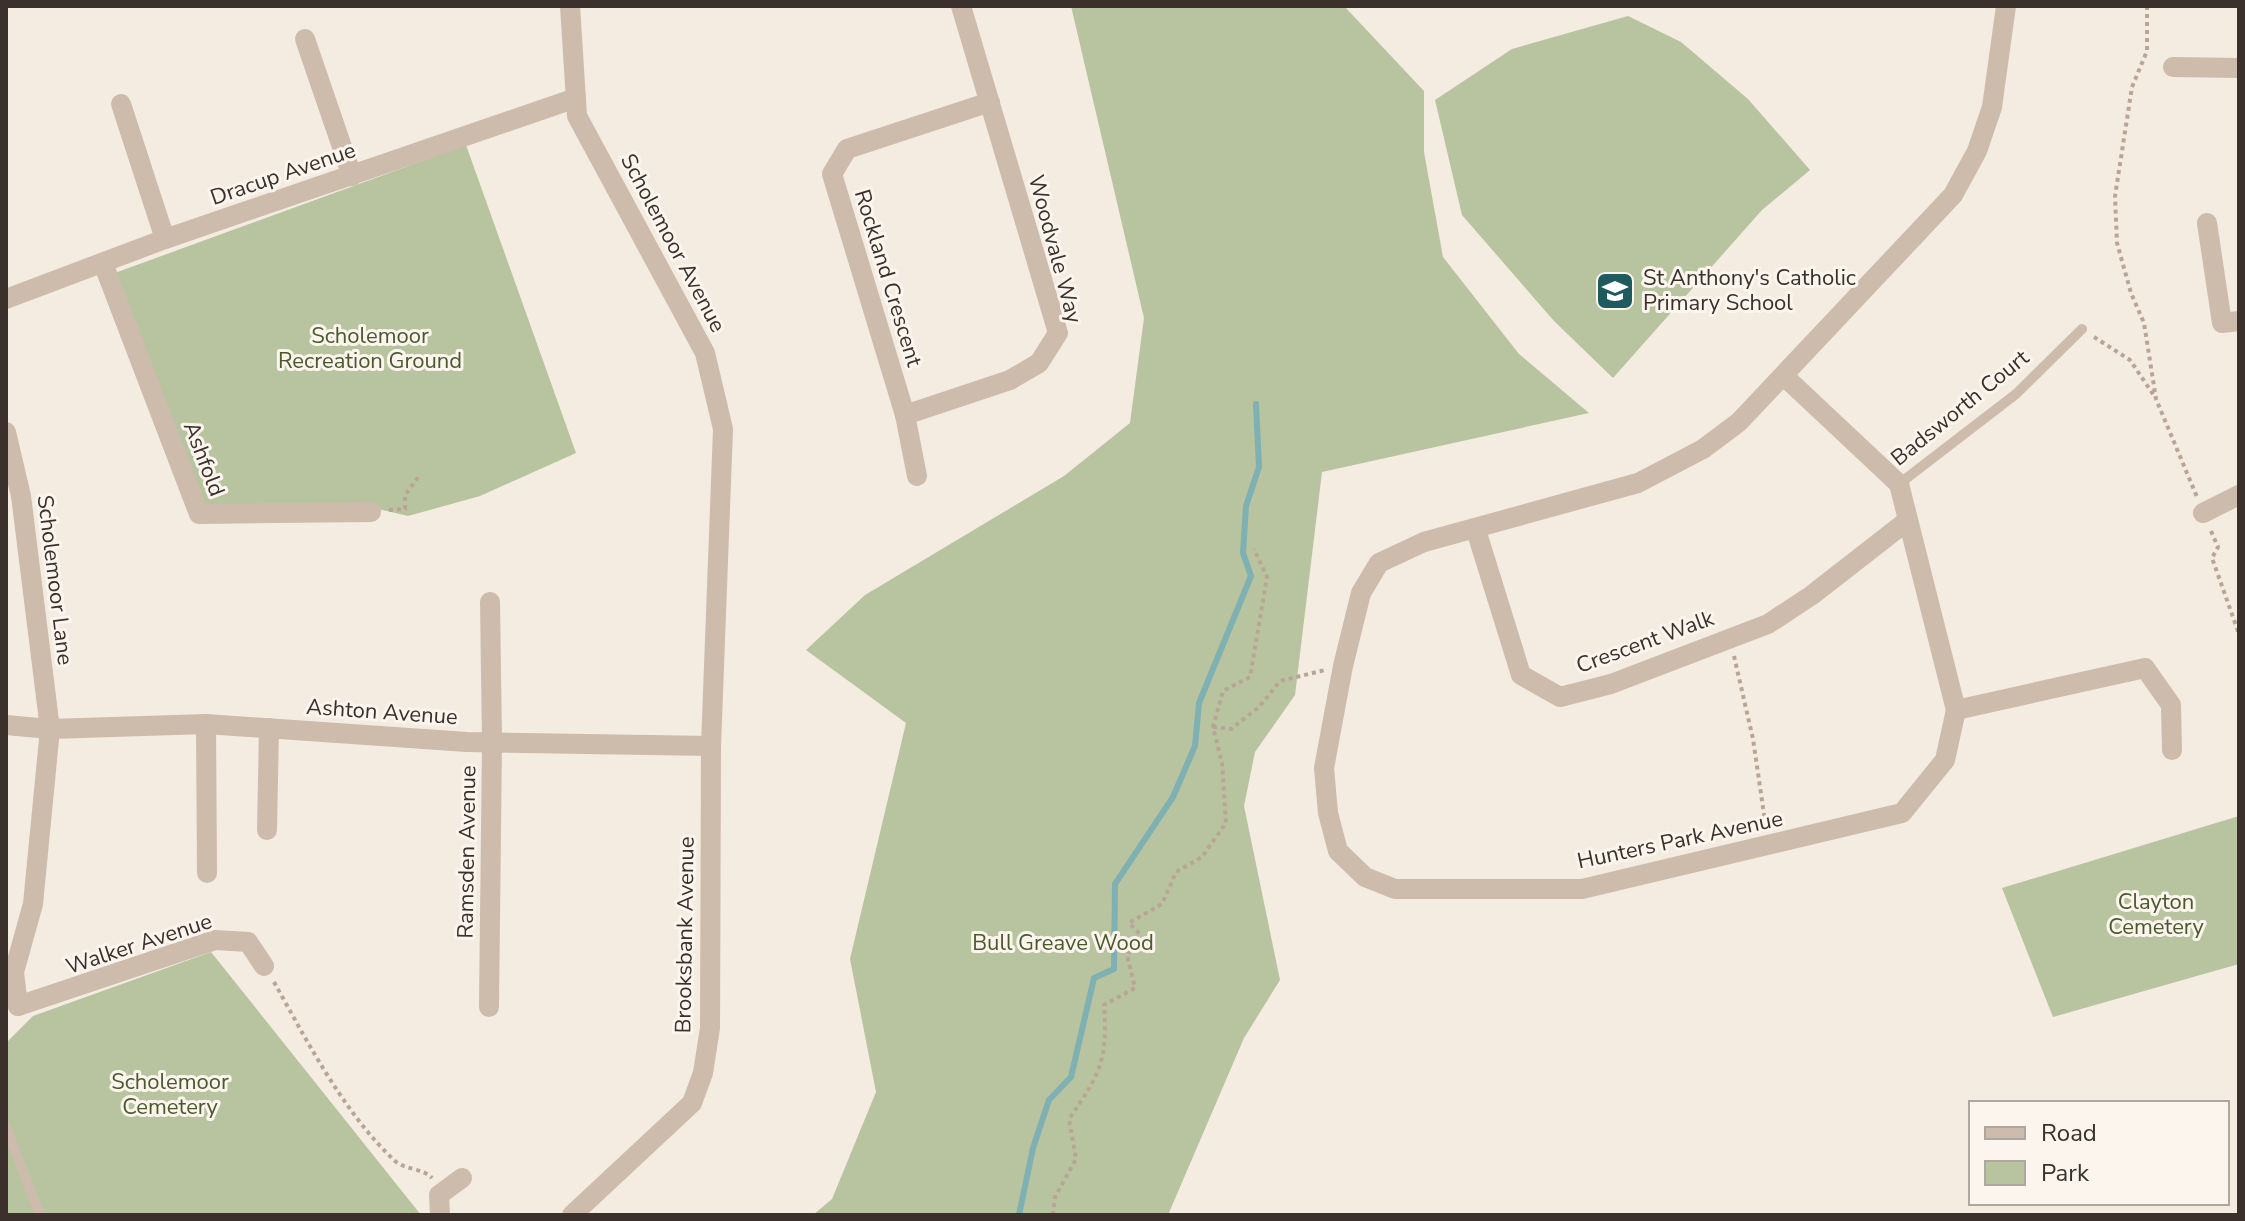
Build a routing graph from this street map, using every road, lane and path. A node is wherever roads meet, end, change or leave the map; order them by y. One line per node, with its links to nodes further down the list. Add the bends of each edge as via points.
1 (570, 6): 8 (street, Scholemoor Avenue)
2 (961, 6): 9 (street, Woodvale Way)
3 (2006, 6): 18 (street, Hunters Park Avenue, via 1992,107 1977,151 1953,195)
4 (2147, 6): 19 (path, via 2147,51 2132,87 2115,196 2117,243 2144,323)
5 (305, 39): 11 (street)
6 (2173, 67): 7 (street)
7 (2239, 68)
8 (576, 98): 11 (street, Dracup Avenue); 42 (street, Scholemoor Avenue, via 577,116 705,353 723,429)
9 (990, 102): 20 (street, Woodvale Way, via 1058,333 1039,363 1010,380); 20 (street, Rockland Crescent, via 847,149 832,174)
10 (121, 104): 13 (street)
11 (352, 176): 13 (street, Dracup Avenue)
12 (2207, 223): 16 (street, via 2222,323)
13 (165, 239): 14 (street, Dracup Avenue)
14 (103, 263): 15 (street, Dracup Avenue); 26 (street, Ashfold, via 199,514)
15 (6, 299)
16 (2239, 321)
17 (2082, 329): 19 (path, via 2130,360); 24 (lane, Badsworth Court, via 2016,394)
18 (1785, 377): 24 (street); 29 (street, Hunters Park Avenue, via 1703,449 1638,483)
19 (2156, 399): 27 (path)
20 (905, 415): 23 (street, Rockland Crescent)
21 (6, 432): 40 (street, Scholemoor Lane, via 21,496)
22 (419, 476): 26 (path, via 405,495 405,509)
23 (917, 476)
24 (1899, 484): 28 (street, Hunters Park Avenue)
25 (2239, 495): 27 (street)
26 (371, 512)
27 (2203, 513): 32 (path, via 2218,547 2212,558)
28 (1907, 521): 33 (street, Crescent Walk, via 1768,624); 35 (street, Hunters Park Avenue)
29 (1476, 530): 33 (street, Crescent Walk, via 1521,675 1560,697 1611,684); 34 (street, Hunters Park Avenue, via 1424,542 1379,563 1361,593)
30 (1254, 549): 38 (path, via 1267,577 1250,677 1223,691)
31 (490, 602): 41 (street, Ramsden Avenue)
32 (2239, 634)
33 (1730, 637): 45 (path)
34 (1343, 666): 38 (path, via 1280,681 1231,729); 45 (street, Hunters Park Avenue, via 1324,768 1328,813 1338,851 1365,877 1395,889 1582,889)
35 (1956, 710): 43 (street, via 2145,668 2171,705); 45 (street, Hunters Park Avenue, via 1945,760 1902,813)
36 (206, 724): 39 (street, Ashton Avenue); 40 (street, Ashton Avenue); 46 (street)
37 (6, 725): 40 (street, Ashton Avenue)
38 (1213, 727): 55 (path, via 1222,763 1226,823 1202,857 1176,872 1162,904 1129,923 1140,934 1127,955 1135,988 1104,1005 1106,1039 1098,1077 1069,1119 1076,1159 1055,1197)
39 (269, 728): 41 (street, Ashton Avenue); 44 (street)
40 (50, 729): 49 (street, Scholemoor Lane, via 33,904 14,972)
41 (492, 742): 42 (street, Ashton Avenue); 48 (street, Ramsden Avenue)
42 (711, 746): 54 (street, Brooksbank Avenue, via 710,1028 703,1073 692,1103)
43 (2172, 750)
44 (267, 830)
45 (1770, 846)
46 (207, 873)
47 (264, 966): 49 (street, Walker Avenue, via 248,942 215,940); 52 (path, via 335,1086 396,1163 430,1174)
48 (489, 1007)
49 (12, 1012)
50 (6, 1127): 53 (lane)
51 (462, 1178): 52 (street)
52 (440, 1205)
53 (40, 1215)
54 (572, 1215)
55 (1053, 1215)

